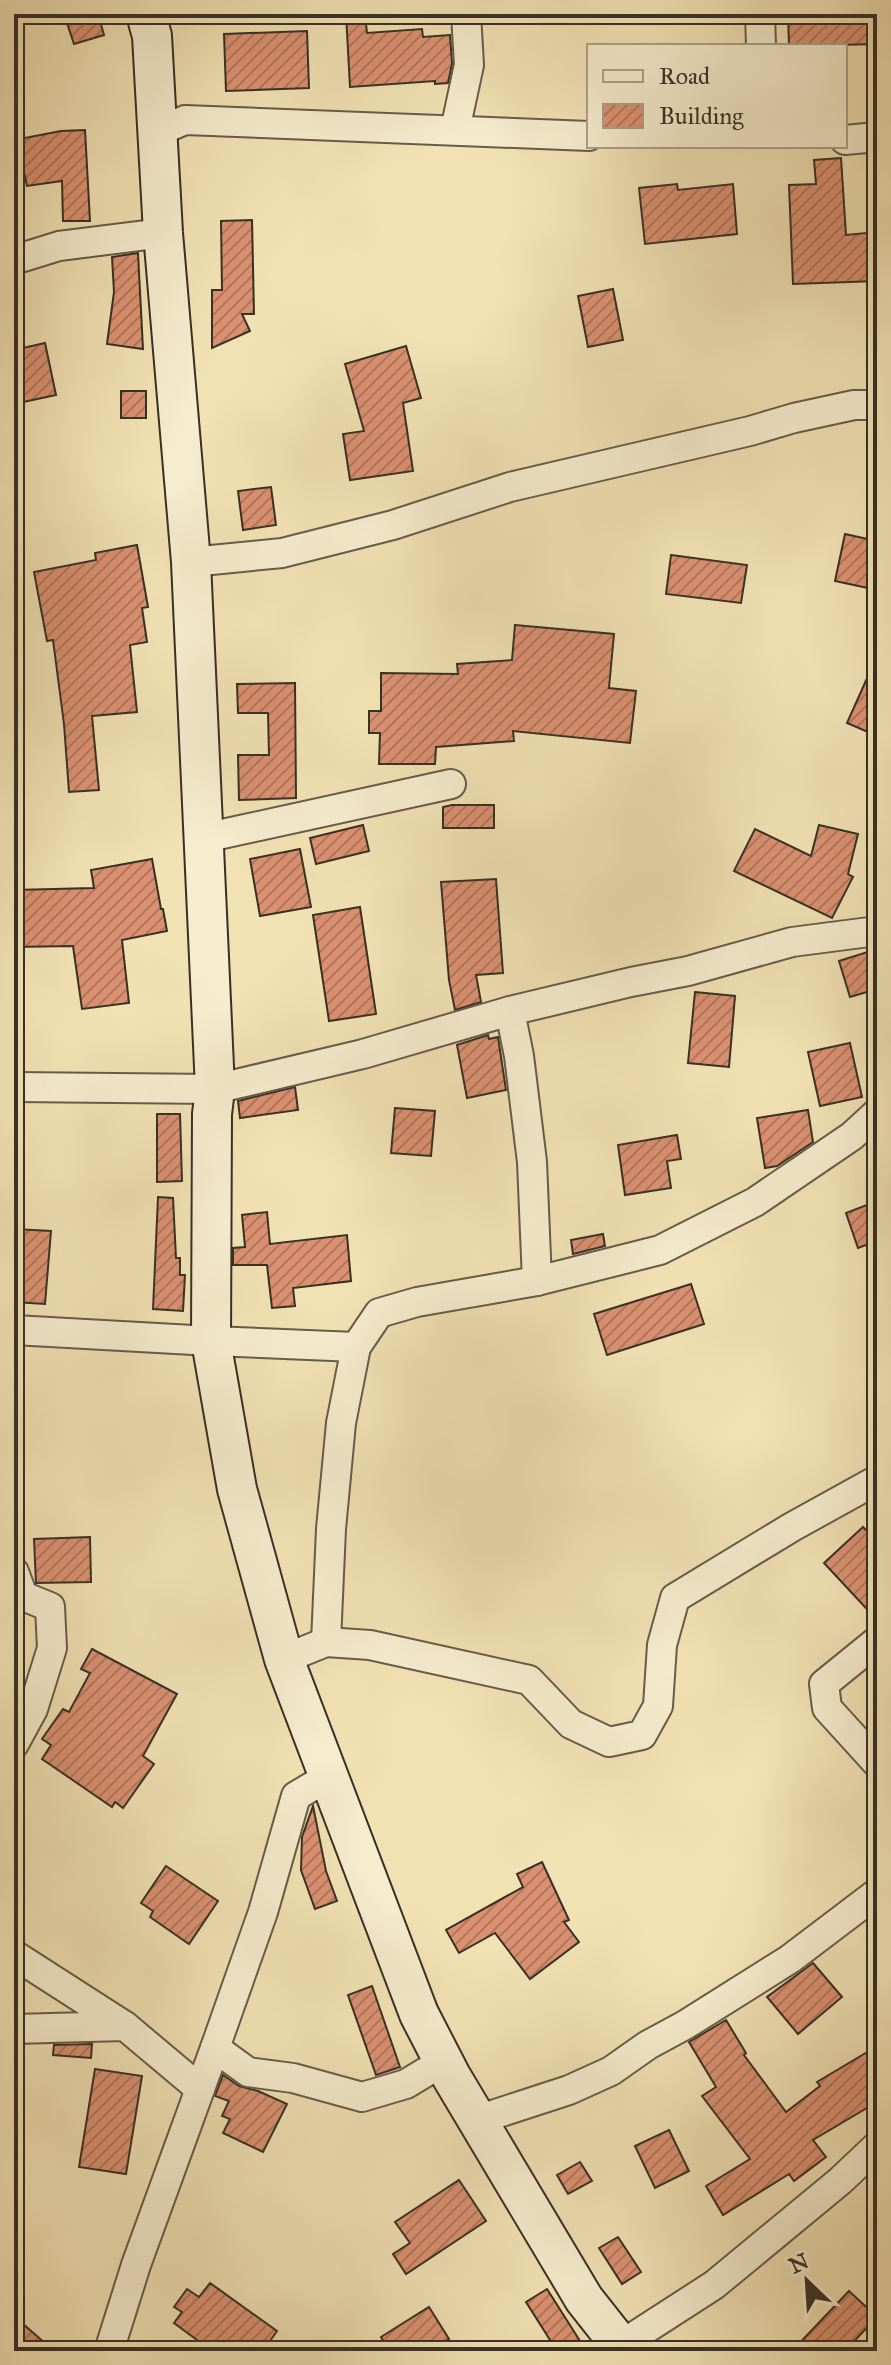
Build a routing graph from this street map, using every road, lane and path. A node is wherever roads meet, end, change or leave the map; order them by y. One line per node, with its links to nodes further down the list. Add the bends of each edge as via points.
1 (146, 14): 6 (street)
2 (466, 14): 5 (street, via 469,65)
3 (760, 14): 4 (street)
4 (761, 44)
5 (455, 130): 6 (street, via 185,120); 7 (street)
6 (157, 132): 10 (street)
7 (587, 136)
8 (877, 137): 9 (street)
9 (847, 140)
10 (163, 233): 11 (street, via 59,246); 13 (street)
11 (14, 260)
12 (877, 405): 13 (street, via 794,418 524,484 282,553)
13 (191, 562): 15 (street)
14 (451, 784): 15 (street)
15 (204, 838): 19 (street)
16 (877, 931): 17 (street, via 792,942)
17 (510, 1011): 19 (street); 21 (street, via 532,1162)
18 (14, 1087): 19 (street)
19 (215, 1089): 23 (street)
20 (877, 1113): 21 (street, via 755,1202 660,1250)
21 (537, 1281): 24 (street, via 379,1313)
22 (14, 1330): 23 (street)
23 (211, 1341): 24 (street); 29 (street, via 237,1489)
24 (356, 1347): 28 (street, via 340,1438)
25 (877, 1480): 28 (street, via 675,1598 662,1645 658,1706 642,1735 609,1742 583,1730 529,1680 370,1645)
26 (14, 1572): 30 (street, via 23,1596 50,1607 52,1648 33,1709)
27 (877, 1641): 31 (street, via 824,1684 827,1708)
28 (326, 1642): 29 (street)
29 (284, 1659): 32 (street)
30 (14, 1744)
31 (877, 1763)
32 (328, 1777): 37 (street, via 296,1796 263,1912); 38 (street, via 407,1985)
33 (877, 1893): 40 (street, via 790,1959 611,2071)
34 (15, 1957): 35 (street)
35 (125, 2026): 36 (street); 39 (street)
36 (14, 2029)
37 (215, 2048): 38 (street, via 248,2072 362,2097 406,2084); 39 (street)
38 (444, 2061): 40 (street)
39 (200, 2089): 43 (street)
40 (477, 2120): 42 (street, via 584,2299)
41 (877, 2146): 42 (street, via 714,2285)
42 (623, 2348)
43 (109, 2351)

